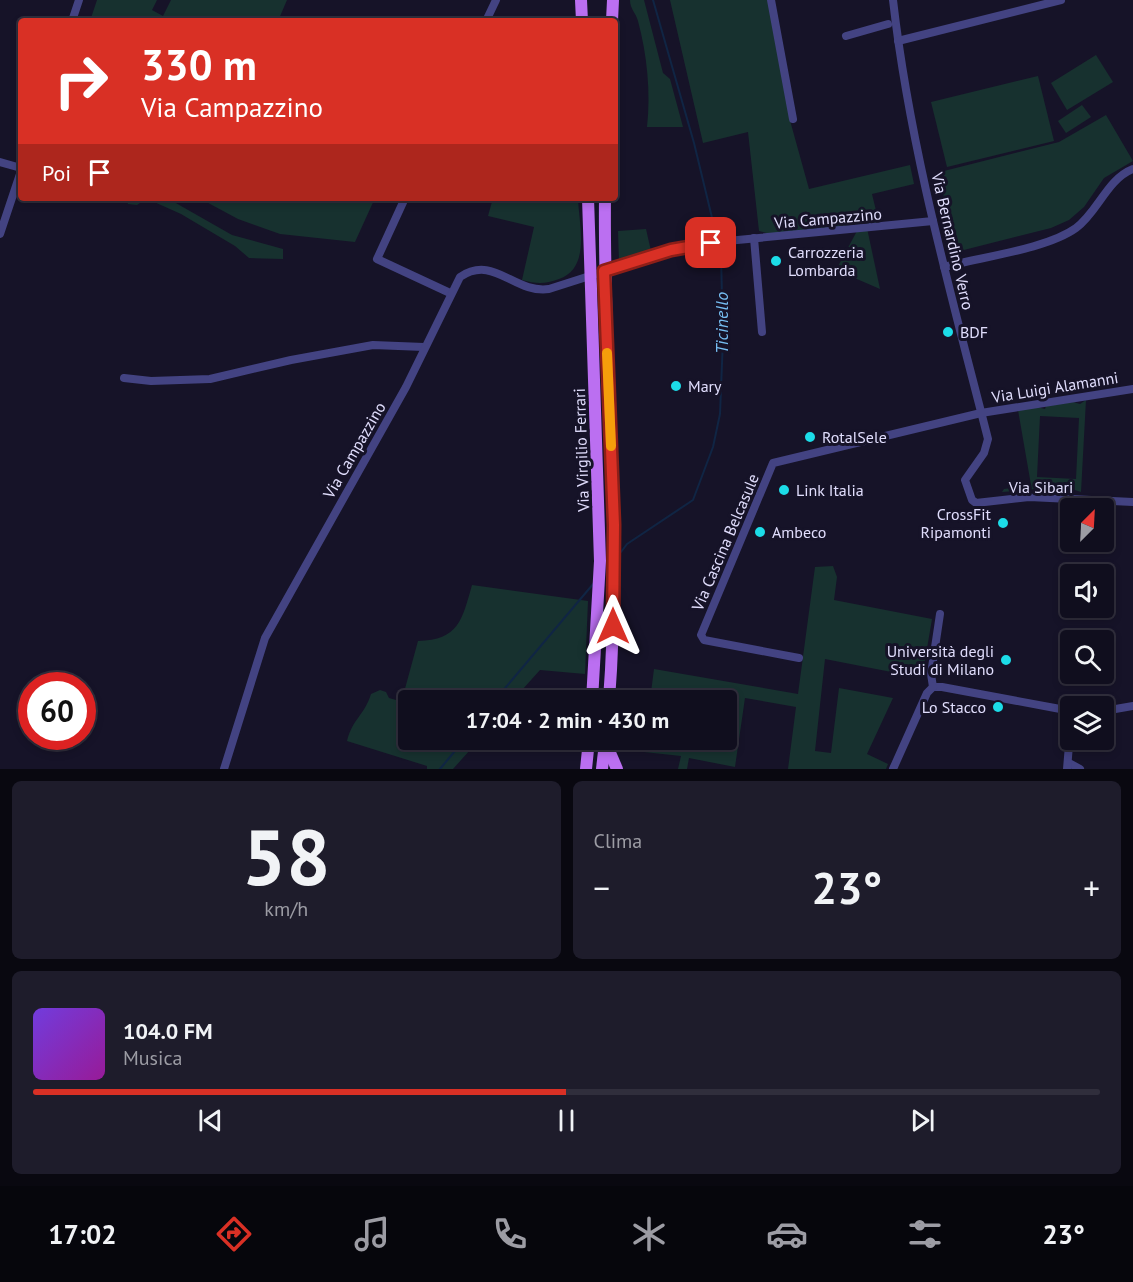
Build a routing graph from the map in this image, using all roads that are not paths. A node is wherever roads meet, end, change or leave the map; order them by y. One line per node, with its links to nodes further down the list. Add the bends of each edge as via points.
1 (79, 0): 8 (street)
2 (496, 0): 9 (street)
3 (581, 0): 10 (main road)
4 (613, 0): 11 (main road)
5 (771, 0): 15 (street)
6 (893, 0): 14 (street, Via Bernardino Verro)
7 (1061, 0): 14 (street)
8 (73, 18)
9 (487, 18)
10 (582, 18)
11 (612, 18)
12 (888, 24): 13 (street)
13 (846, 36)
14 (898, 41): 23 (street, Via Bernardino Verro)
15 (793, 119)
16 (0, 162): 17 (street)
17 (18, 169)
18 (1133, 169): 28 (street, via 1119,177 1090,215 1070,232 1047,242)
19 (18, 179): 24 (street)
20 (404, 201): 30 (street, via 377,259)
21 (588, 201): 29 (main road, Via Virgilio Ferrari)
22 (605, 201): 29 (main road, Via Virgilio Ferrari)
23 (933, 221): 25 (street, Via Campazzino); 28 (street, Via Bernardino Verro)
24 (0, 234)
25 (754, 238): 26 (street, Via Campazzino); 31 (street)
26 (727, 241)
27 (711, 243): 29 (street, Via Campazzino, via 671,250)
28 (944, 267): 35 (street, Via Bernardino Verro)
29 (598, 272): 30 (street, Via Campazzino, via 536,291 482,269 460,277); 41 (main road, Via Virgilio Ferrari, via 600,561); 42 (main road, Via Virgilio Ferrari, via 614,525)
30 (450, 293): 32 (street, Via Campazzino)
31 (762, 332)
32 (424, 347): 33 (street, via 374,345 210,379); 51 (street, Via Campazzino, via 406,387 265,638)
33 (124, 378)
34 (1133, 388): 35 (street, Via Luigi Alamanni)
35 (981, 413): 36 (street, Via Bernardino Verro, via 987,445); 39 (street, Via Cascina Belcasule, via 773,463 701,635 704,640)
36 (965, 480): 37 (street, Via Sibari, via 976,503 1029,497)
37 (1133, 502)
38 (940, 614): 40 (street, via 931,674)
39 (799, 658)
40 (933, 687): 44 (street); 55 (street)
41 (593, 690)
42 (610, 690)
43 (1133, 706): 45 (street)
44 (1060, 709)
45 (1114, 709)
46 (588, 750): 52 (main road)
47 (604, 750): 53 (main road)
48 (609, 750): 54 (main road)
49 (1067, 750): 50 (street)
50 (1068, 766): 56 (street)
51 (224, 769)
52 (586, 769)
53 (602, 769)
54 (617, 769)
55 (893, 769)
56 (1080, 769)

